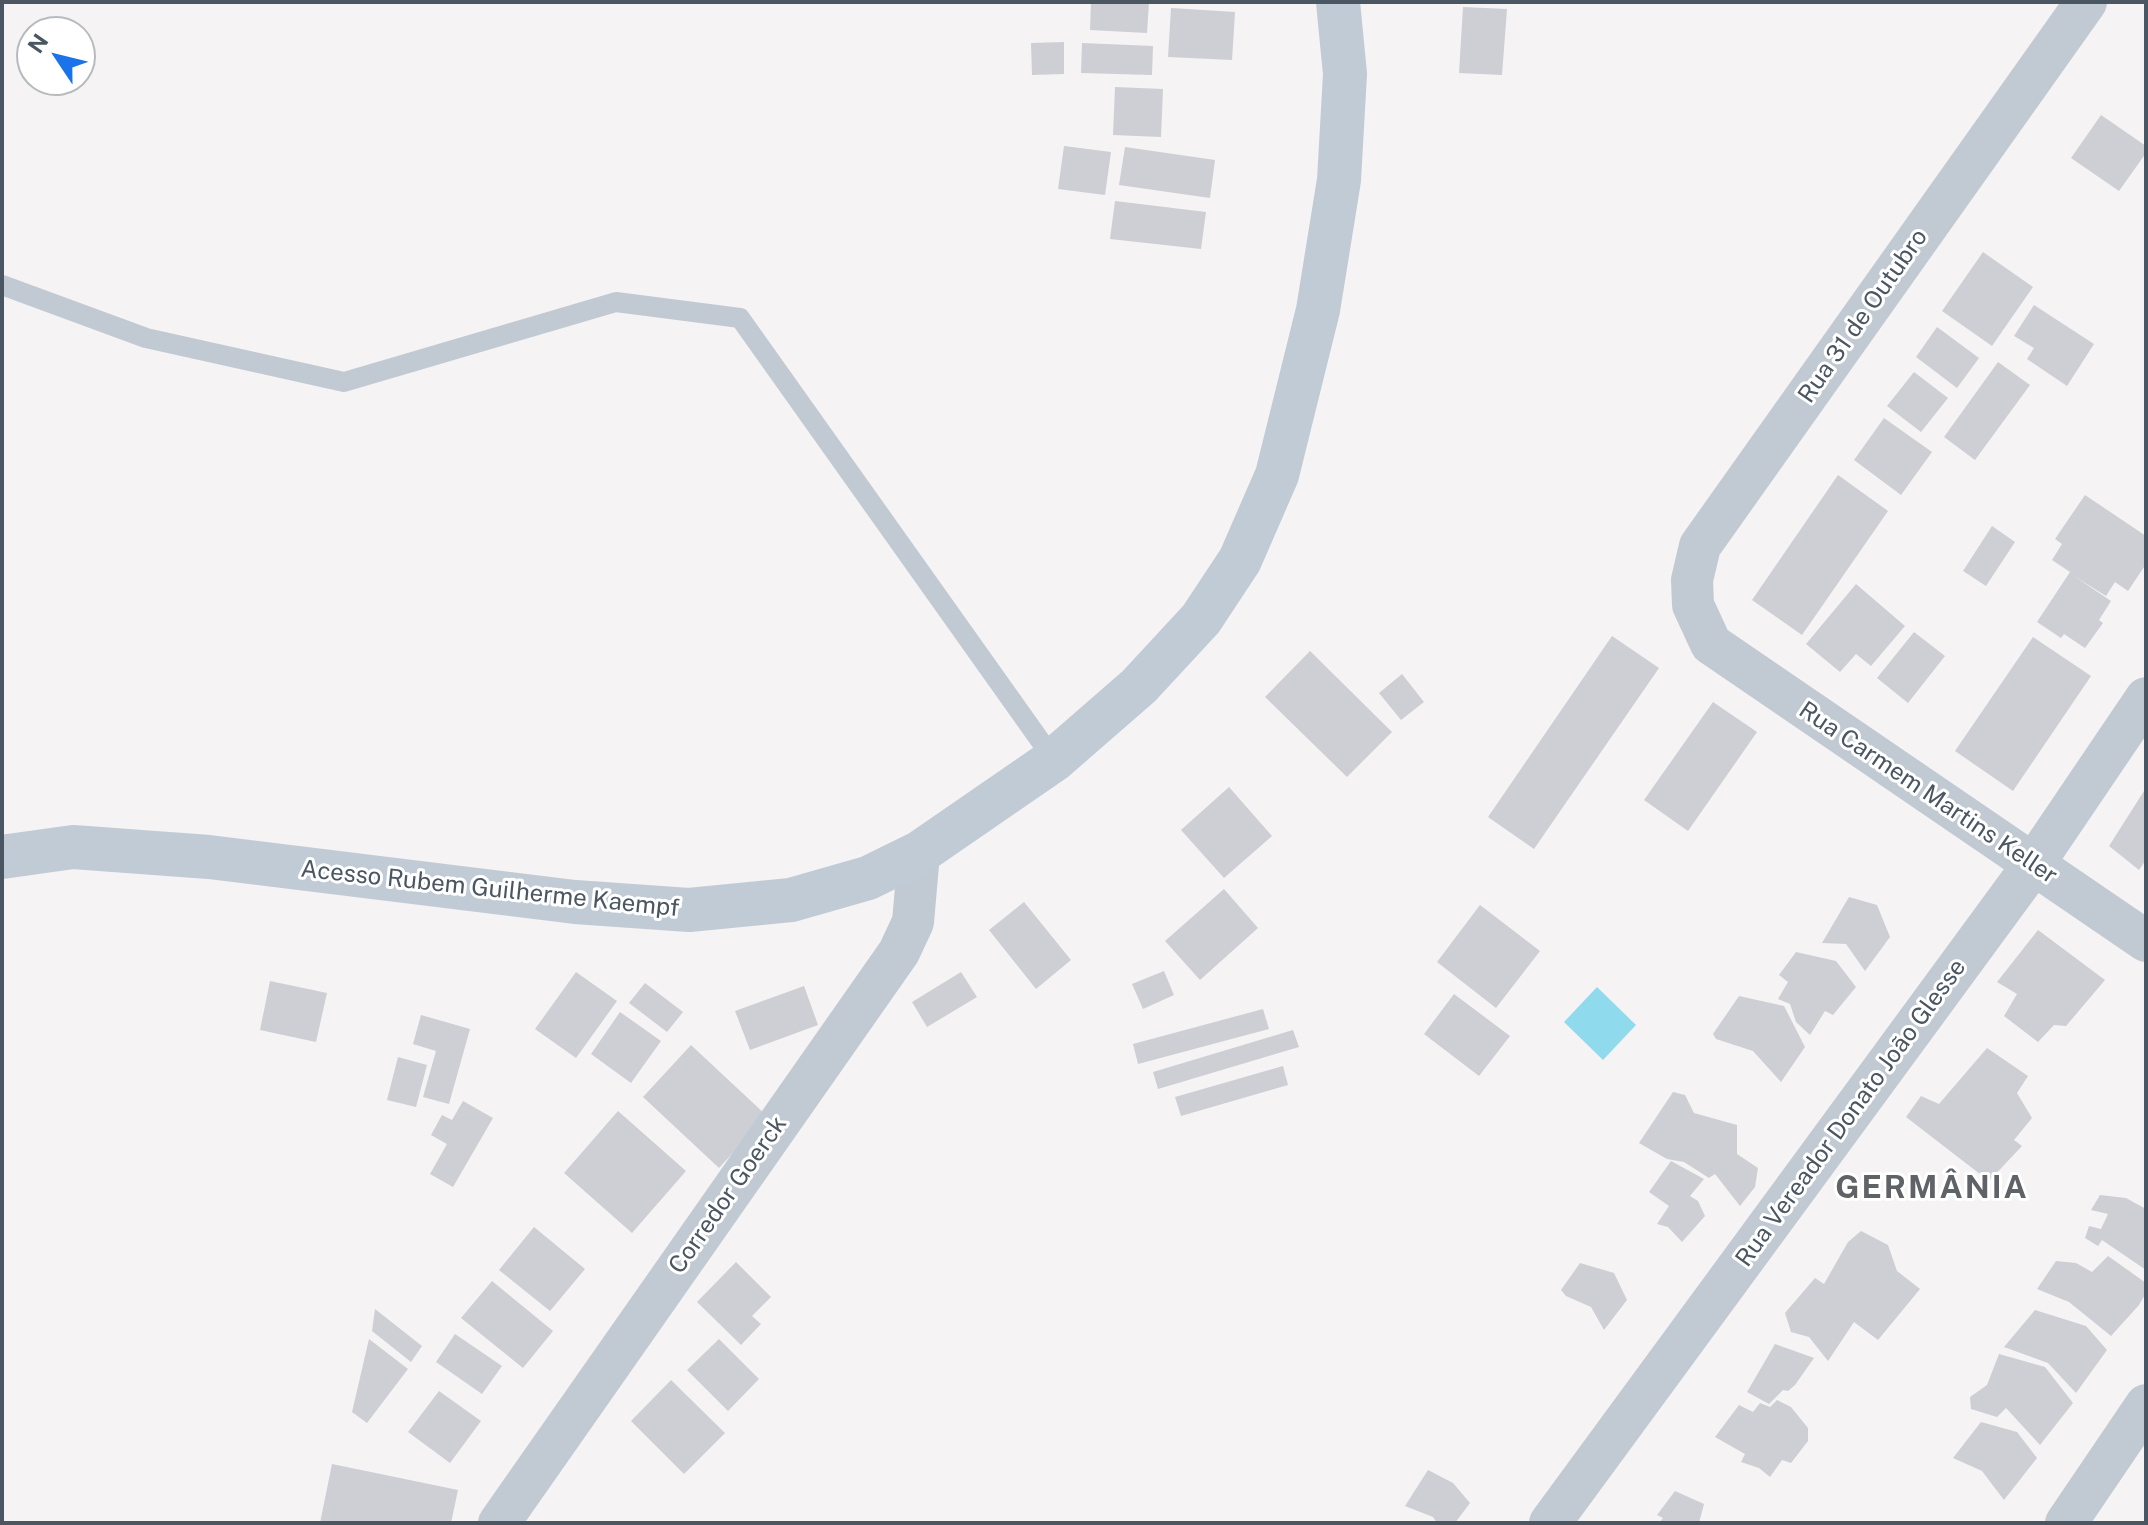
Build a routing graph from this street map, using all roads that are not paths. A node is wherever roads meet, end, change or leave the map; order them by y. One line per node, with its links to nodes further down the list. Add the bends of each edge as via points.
1 (1338, 2): 6 (main road, Acesso Rubem Guilherme Kaempf, via 1345,74 1339,180 1318,310 1277,475 1240,560 1201,619 1139,686)
2 (2086, 2): 4 (street, Rua 31 de Outubro, via 1700,546 1693,605)
3 (2, 285): 6 (lane, via 146,338 344,382 616,302 740,318)
4 (1711, 644): 9 (street, Rua Carmem Martins Keller)
5 (2146, 698): 9 (street, Rua Vereador Donato João Glesse)
6 (1054, 760): 7 (main road, Acesso Rubem Guilherme Kaempf)
7 (919, 853): 8 (main road, Acesso Rubem Guilherme Kaempf, via 868,878 791,900 689,910 575,902 209,857 73,847); 12 (street, Corredor Goerck, via 913,922 899,952)
8 (2, 857)
9 (2033, 865): 10 (street, Rua Carmem Martins Keller); 13 (street, Rua Vereador Donato João Glesse)
10 (2146, 941)
11 (2146, 1405): 14 (street)
12 (499, 1523)
13 (1550, 1523)
14 (2066, 1523)

